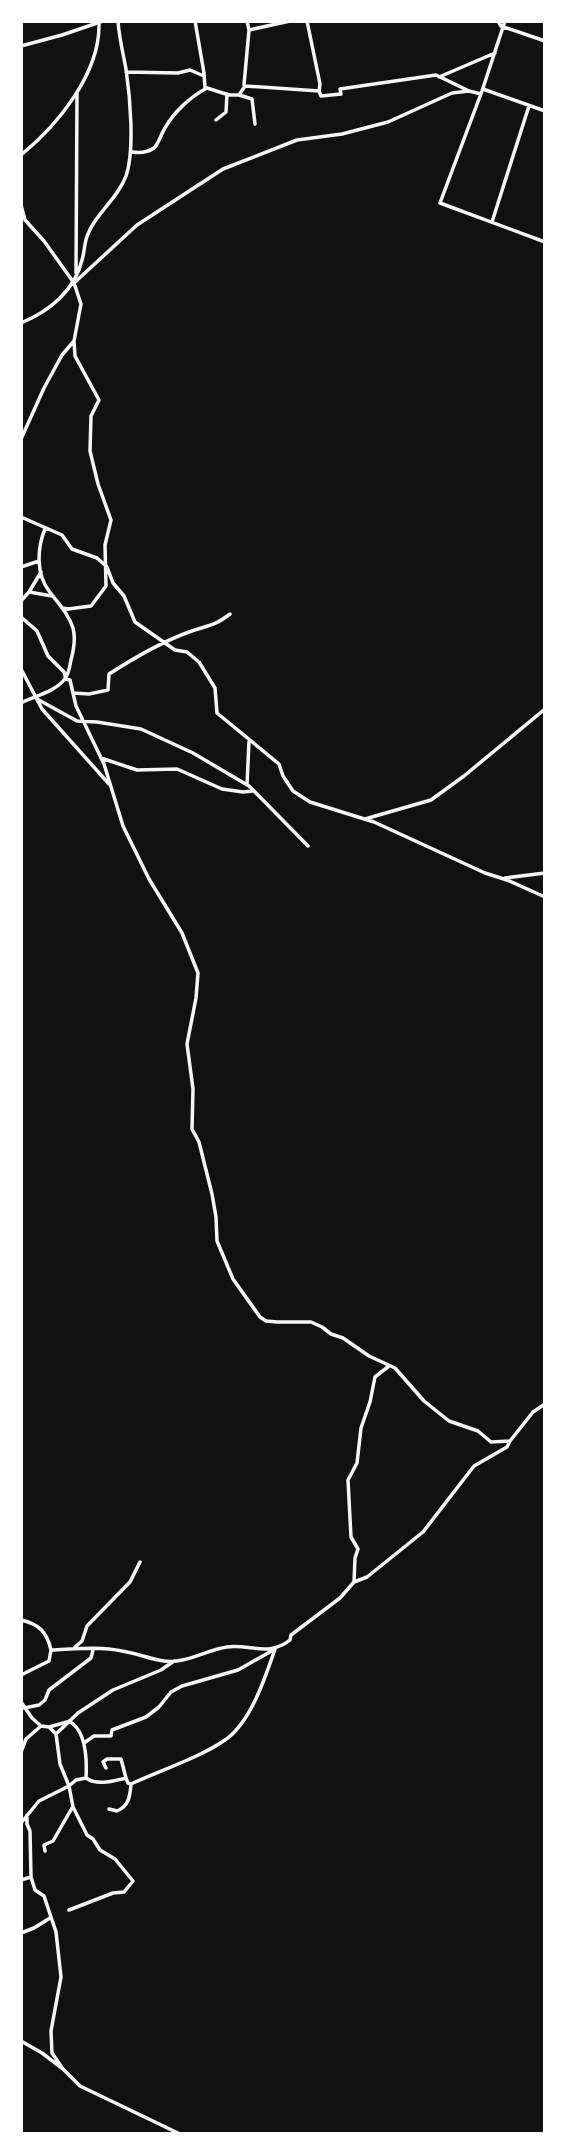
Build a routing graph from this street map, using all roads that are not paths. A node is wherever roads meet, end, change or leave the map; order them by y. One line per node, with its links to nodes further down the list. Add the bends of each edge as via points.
1 (92, 21): 9 (street)
2 (103, 21): 9 (street)
3 (118, 21): 15 (street)
4 (195, 21): 16 (street)
5 (247, 21): 11 (street)
6 (290, 21): 11 (street)
7 (307, 21): 21 (street)
8 (498, 21): 10 (street)
9 (97, 23): 13 (street); 23 (street, via 96,52)
10 (504, 24): 12 (street); 14 (street)
11 (249, 30): 18 (street)
12 (545, 41)
13 (21, 46)
14 (495, 53): 17 (street); 20 (street)
15 (127, 72): 16 (street, via 190,70); 31 (street)
16 (204, 76): 19 (street)
17 (438, 77): 21 (street, via 340,89 341,94 321,96); 22 (street)
18 (244, 87): 21 (street); 26 (street)
19 (205, 89): 24 (street); 31 (street, via 176,114 157,145 146,152)
20 (483, 89): 25 (street); 27 (street)
21 (319, 91)
22 (469, 91): 25 (street); 36 (street, via 452,93 388,122 297,140 223,169 137,225)
23 (78, 93): 32 (street); 36 (street)
24 (228, 94): 26 (street); 29 (street, via 226,112)
25 (481, 94): 34 (street, via 440,203)
26 (239, 95): 30 (street, via 252,99)
27 (529, 106): 28 (street); 34 (street)
28 (545, 111)
29 (216, 120)
30 (255, 124)
31 (132, 152): 36 (street, via 120,188 89,230)
32 (21, 155)
33 (21, 205): 36 (street, via 25,219)
34 (492, 222): 35 (street)
35 (545, 242)
36 (75, 280): 37 (street, via 52,305); 38 (street, via 81,304)
37 (21, 323)
38 (74, 341): 39 (street, via 44,388); 44 (street, via 75,356 99,400 91,416 90,451 111,520 105,545)
39 (21, 439)
40 (21, 517): 41 (street)
41 (45, 529): 42 (street); 44 (street, via 62,535 72,549 97,558)
42 (40, 561): 43 (street); 45 (street)
43 (21, 567)
44 (107, 568): 49 (street, via 106,586 91,606); 52 (street, via 135,622)
45 (41, 572): 46 (street); 47 (street)
46 (29, 592): 47 (street); 48 (street)
47 (54, 597): 49 (street)
48 (21, 601)
49 (62, 608): 54 (street, via 75,645)
50 (230, 614): 52 (street, via 216,625)
51 (21, 617): 54 (street, via 37,631 48,656)
52 (165, 643): 55 (street, via 108,674 108,690); 60 (street, via 199,662 215,688 218,713)
53 (21, 669): 56 (street)
54 (66, 679): 55 (street); 56 (street)
55 (73, 693): 59 (street)
56 (36, 697): 57 (street); 59 (street); 62 (street)
57 (21, 703)
58 (545, 709): 65 (street, via 430,800)
59 (83, 721): 61 (street); 63 (street, via 141,729)
60 (250, 741): 63 (street); 65 (street, via 279,764 290,786 310,803)
61 (101, 758): 62 (street); 64 (street, via 137,770 177,769 222,789)
62 (110, 785): 70 (street, via 122,826 182,933 198,973 187,1044 192,1129 212,1194 217,1241 233,1279 266,1321 311,1322)
63 (247, 785): 64 (street)
64 (253, 791): 66 (street)
65 (363, 819): 68 (street)
66 (307, 846)
67 (545, 873): 68 (street)
68 (501, 878): 69 (street)
69 (545, 897)
70 (390, 1366): 72 (street, via 449,1421 491,1441); 74 (street, via 375,1377 357,1463 348,1480 351,1537 358,1549)
71 (545, 1404): 72 (street)
72 (510, 1441): 74 (street, via 474,1466 423,1532)
73 (140, 1562): 76 (street, via 130,1582 88,1626)
74 (355, 1582): 77 (street)
75 (21, 1620): 78 (street, via 48,1636)
76 (74, 1649): 78 (street); 79 (street)
77 (275, 1649): 80 (street, via 228,1647); 88 (street, via 238,1670 181,1686 146,1717 112,1730 111,1736 94,1736); 93 (street, via 252,1705 227,1739)
78 (51, 1650): 81 (street, via 49,1661)
79 (93, 1650): 80 (street); 83 (street, via 91,1658 49,1690 45,1700)
80 (175, 1660): 84 (street, via 113,1689)
81 (21, 1675)
82 (21, 1702): 83 (street)
83 (24, 1708): 85 (street)
84 (69, 1721): 86 (street); 87 (street); 88 (street)
85 (41, 1726): 86 (street); 89 (street, via 26,1739)
86 (49, 1727): 87 (street)
87 (56, 1734): 94 (street)
88 (84, 1742): 91 (street)
89 (21, 1752)
90 (106, 1768): 92 (street, via 103,1762 107,1759 121,1759)
91 (86, 1778): 92 (street, via 104,1782); 94 (street)
92 (126, 1778): 93 (street)
93 (131, 1784): 96 (street, via 124,1808)
94 (69, 1786): 95 (street); 97 (street, via 39,1801)
95 (73, 1807): 98 (street, via 52,1841 44,1845); 101 (street, via 86,1835 134,1881 124,1892)
96 (109, 1809)
97 (23, 1819): 99 (street, via 30,1831)
98 (45, 1851)
99 (31, 1877): 100 (street); 102 (street, via 44,1896)
100 (21, 1880)
101 (69, 1910)
102 (50, 1918): 103 (street); 105 (street, via 61,1977 51,2031 52,2053)
103 (21, 1933)
104 (21, 2041): 105 (street)
105 (63, 2069): 106 (street, via 94,2095)
106 (180, 2134)

